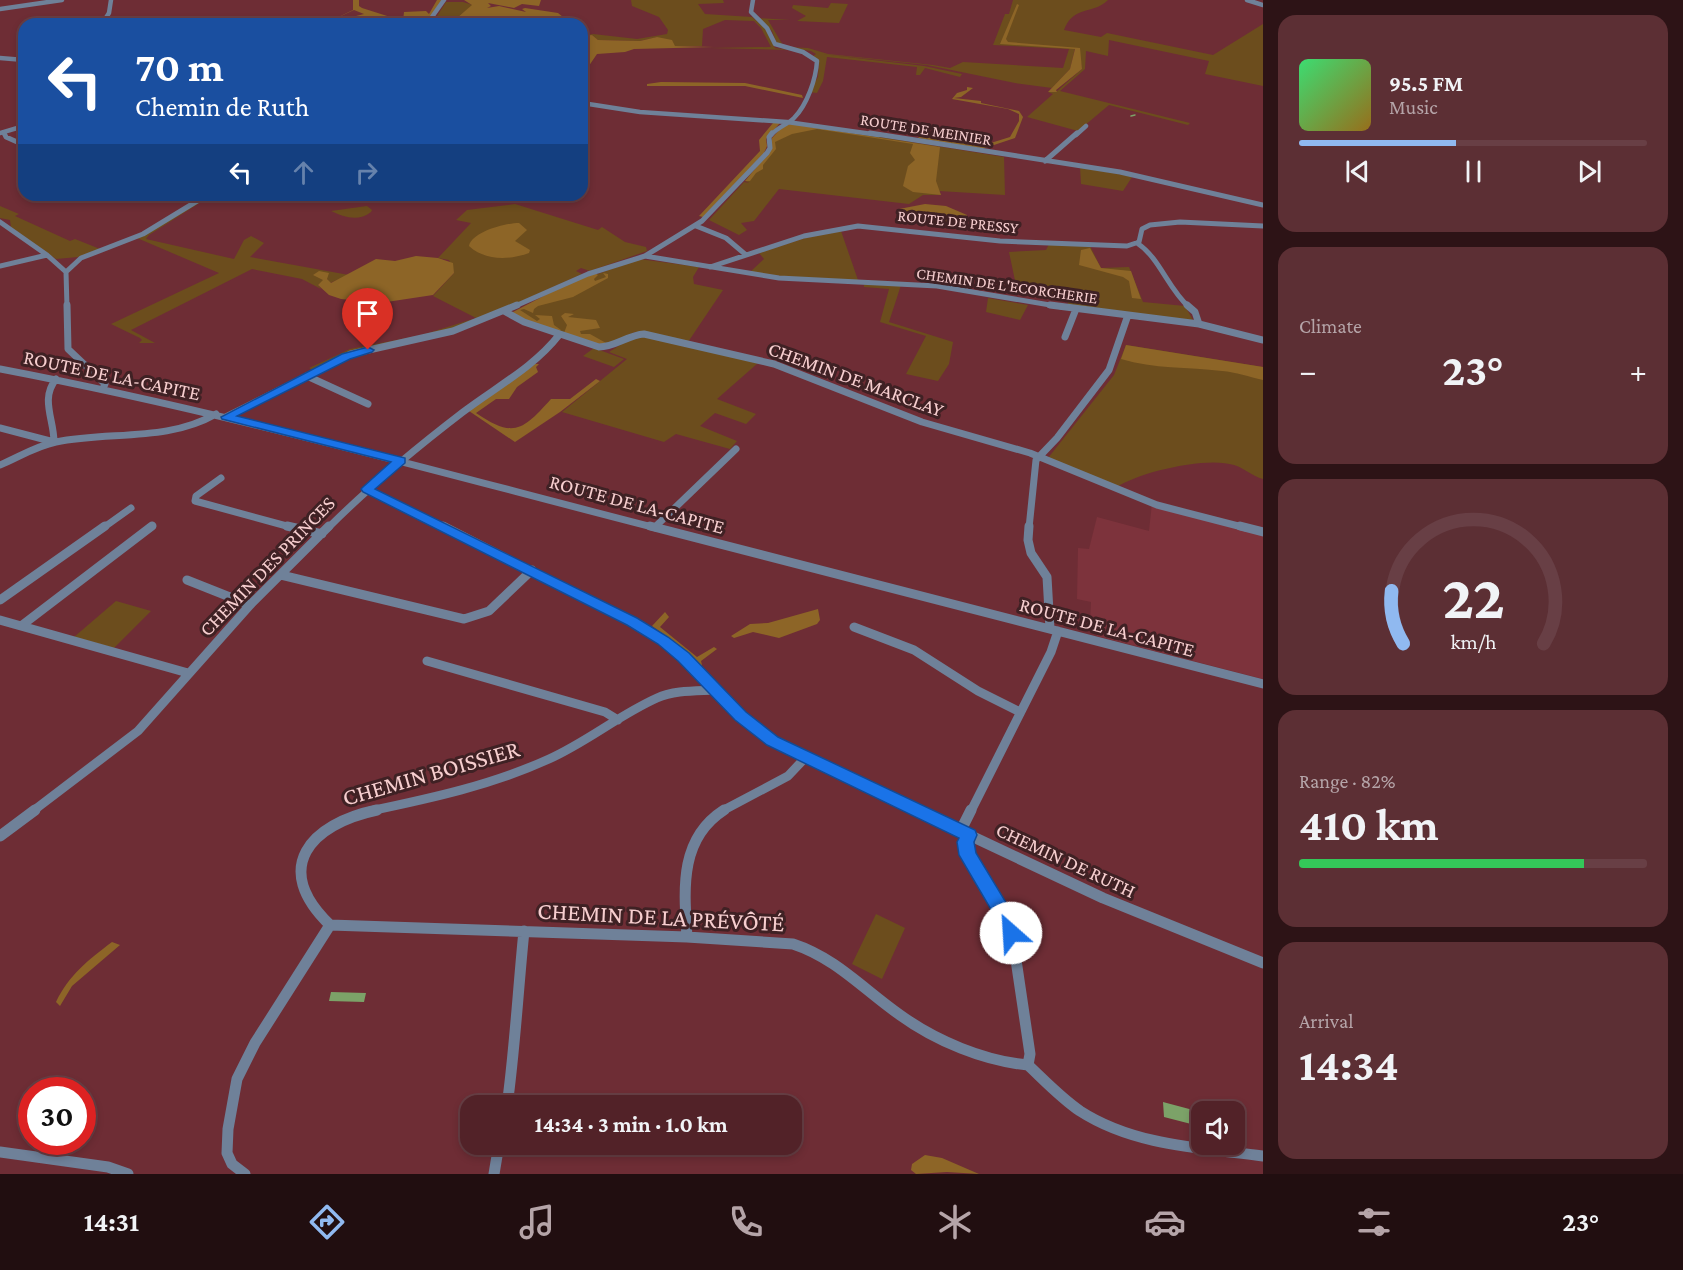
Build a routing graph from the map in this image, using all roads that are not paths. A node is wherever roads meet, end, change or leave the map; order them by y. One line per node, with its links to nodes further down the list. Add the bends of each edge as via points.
1 (62, 0): 7 (street)
2 (111, 0): 8 (street)
3 (444, 0): 9 (street)
4 (753, 0): 13 (street, via 751,12 768,29 775,44 805,52 817,62 816,77 805,103)
5 (1246, 0): 6 (street)
6 (1263, 5)
7 (0, 9)
8 (106, 18)
9 (431, 18)
10 (0, 58): 11 (street)
11 (18, 60)
12 (588, 104): 13 (street, ROUTE DE MEINIER)
13 (788, 121): 18 (street, ROUTE DE MEINIER); 22 (street, via 768,139 770,148 765,156)
14 (1086, 126): 18 (street)
15 (18, 128): 16 (street)
16 (2, 133): 17 (street)
17 (18, 142)
18 (1045, 161): 20 (street, ROUTE DE MEINIER, via 1138,175)
19 (196, 201): 28 (street, via 143,234)
20 (1263, 205)
21 (0, 222): 25 (street)
22 (696, 226): 26 (street, via 726,238); 27 (street)
23 (1263, 226): 24 (street, via 1157,224 1142,229)
24 (1137, 243): 26 (street, ROUTE DE PRESSY, via 1127,246 1000,241 854,226 811,234); 36 (street, via 1146,249 1179,298 1195,312)
25 (47, 255): 29 (street); 30 (street)
26 (746, 255): 31 (street, ROUTE DE PRESSY)
27 (645, 256): 31 (street, ROUTE DE PRESSY); 34 (street, via 588,274)
28 (76, 260): 29 (street); 32 (street)
29 (57, 262): 32 (street)
30 (0, 266)
31 (710, 267): 33 (street, CHEMIN DE L'ECORCHERIE, via 780,279 931,285)
32 (66, 272): 43 (street, via 68,349 105,384)
33 (1076, 309): 35 (street, CHEMIN DE L'ECORCHERIE); 38 (street)
34 (504, 311): 37 (street); 41 (street, via 444,333 357,352)
35 (1128, 315): 36 (street, CHEMIN DE L'ECORCHERIE); 50 (street, via 1109,370)
36 (1199, 324): 39 (street, CHEMIN DE L'ECORCHERIE)
37 (559, 335): 50 (street, CHEMIN DE MARCLAY, via 603,348 629,335 644,334 763,361 922,422); 51 (street, CHEMIN DES PRINCES, via 545,353)
38 (1065, 337)
39 (1263, 340)
40 (0, 369): 42 (street, ROUTE DE LA-CAPITE)
41 (307, 376): 44 (street); 46 (street)
42 (56, 379): 43 (street, ROUTE DE LA-CAPITE); 48 (street, via 48,388 47,399)
43 (103, 389): 45 (street, ROUTE DE LA-CAPITE)
44 (368, 404)
45 (216, 414): 46 (street, ROUTE DE LA-CAPITE); 48 (street, via 170,430)
46 (226, 417): 51 (street, ROUTE DE LA-CAPITE)
47 (0, 426): 48 (street)
48 (54, 442): 52 (street)
49 (736, 448): 57 (street)
50 (1039, 457): 58 (street, CHEMIN DE MARCLAY, via 1157,505); 68 (street, via 1034,470 1028,540 1031,553 1047,578)
51 (400, 461): 54 (street, CHEMIN DES PRINCES); 57 (street, ROUTE DE LA-CAPITE)
52 (0, 465)
53 (221, 478): 59 (street, via 196,496 195,501)
54 (367, 489): 59 (street, CHEMIN DES PRINCES); 60 (street, CHEMIN DE RUTH)
55 (131, 508): 63 (street)
56 (152, 526): 66 (street)
57 (656, 526): 68 (street, ROUTE DE LA-CAPITE)
58 (1263, 532)
59 (322, 534): 61 (street, CHEMIN DES PRINCES)
60 (532, 570): 61 (street, via 489,611 464,619); 72 (street, CHEMIN DE RUTH, via 663,640)
61 (281, 575): 64 (street, CHEMIN DES PRINCES)
62 (186, 580): 64 (street)
63 (0, 600)
64 (249, 605): 70 (street, CHEMIN DES PRINCES)
65 (0, 620): 66 (street)
66 (21, 626): 70 (street)
67 (854, 627): 73 (street, via 914,650 971,687)
68 (1054, 630): 71 (street, ROUTE DE LA-CAPITE); 73 (street, via 1051,652)
69 (427, 661): 74 (street, via 605,712)
70 (188, 673): 77 (street, CHEMIN DES PRINCES, via 121,746)
71 (1263, 684)
72 (715, 690): 74 (street, CHEMIN BOISSIER, via 667,695); 75 (street, CHEMIN DE RUTH, via 764,735)
73 (1020, 712): 76 (street)
74 (618, 720): 78 (street, CHEMIN BOISSIER, via 524,771 476,787 352,815 329,826 308,847 299,876 306,898)
75 (805, 758): 76 (street, CHEMIN DE RUTH); 80 (street, via 794,772 721,810 706,822 693,841 685,866)
76 (965, 832): 81 (street, CHEMIN DE RUTH, via 1103,898); 82 (street, via 968,855 1007,920 1012,937 1030,1054)
77 (0, 836)
78 (330, 926): 79 (street, CHEMIN DE LA PRÉVÔTÉ); 88 (street, via 255,1043 237,1079 227,1153 232,1164)
79 (524, 931): 80 (street, CHEMIN DE LA PRÉVÔTÉ); 83 (street)
80 (687, 937): 82 (street, CHEMIN DE LA PRÉVÔTÉ, via 808,948 836,964 916,1025 984,1057 1011,1065)
81 (1263, 963)
82 (1028, 1065): 86 (street, via 1071,1105 1125,1134)
83 (508, 1095)
84 (0, 1152): 87 (street, via 108,1167)
85 (498, 1155): 89 (street)
86 (1263, 1156)
87 (128, 1174)
88 (245, 1174)
89 (494, 1174)

